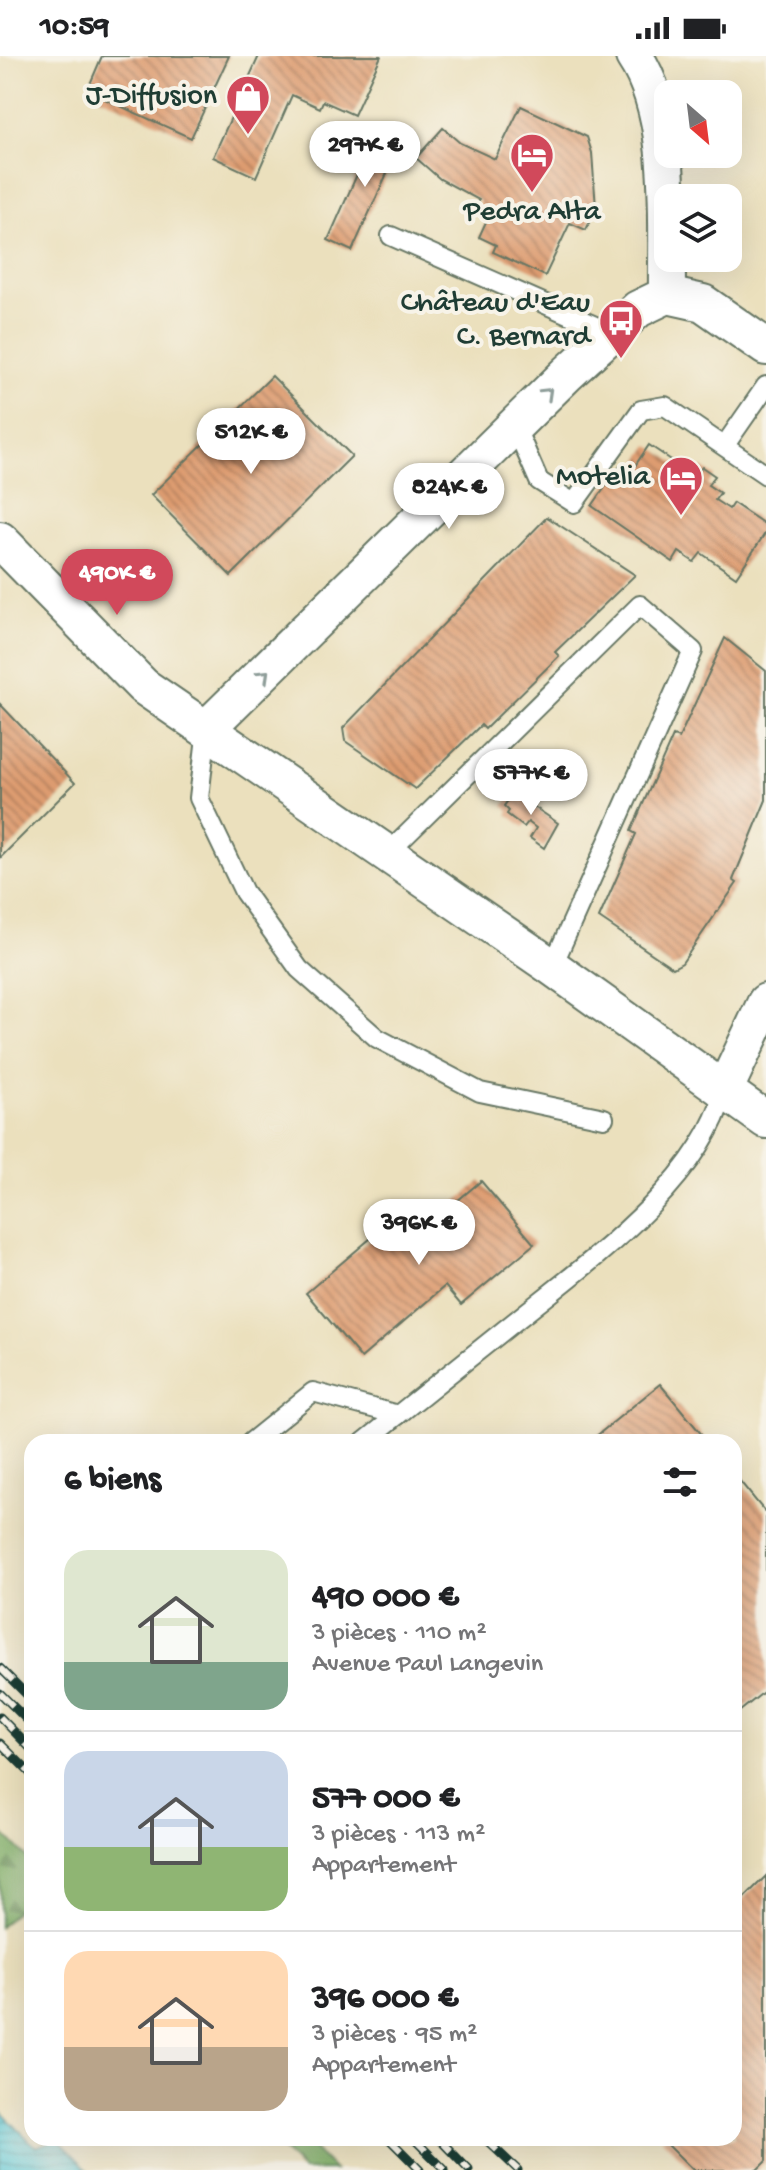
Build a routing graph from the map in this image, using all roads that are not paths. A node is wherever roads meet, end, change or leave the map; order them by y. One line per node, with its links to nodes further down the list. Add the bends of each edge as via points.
1 (634, 56): 3 (street, via 649,77 659,115)
2 (391, 236): 4 (lane)
3 (667, 295): 4 (street, via 638,309); 5 (street, via 703,303)
4 (611, 333): 7 (street, one-way to 4)
5 (766, 347)
6 (766, 386): 8 (lane)
7 (514, 424): 8 (lane, via 539,481 574,503 641,410 665,406); 11 (street, one-way to 7)
8 (725, 445): 9 (lane)
9 (766, 475)
10 (0, 540): 11 (street, via 143,686)
11 (207, 728): 12 (street); 16 (lane, via 199,798 244,892 299,969 377,1038 480,1092)
12 (388, 853): 13 (street); 13 (lane, via 640,605 693,651)
13 (552, 967): 15 (street)
14 (766, 1002): 15 (street)
15 (724, 1091): 17 (street); 18 (lane, via 696,1154 616,1240)
16 (604, 1118)
17 (766, 1120)
18 (398, 1415): 19 (lane, via 313,1392); 20 (lane)
19 (261, 1434)
20 (374, 1434)

